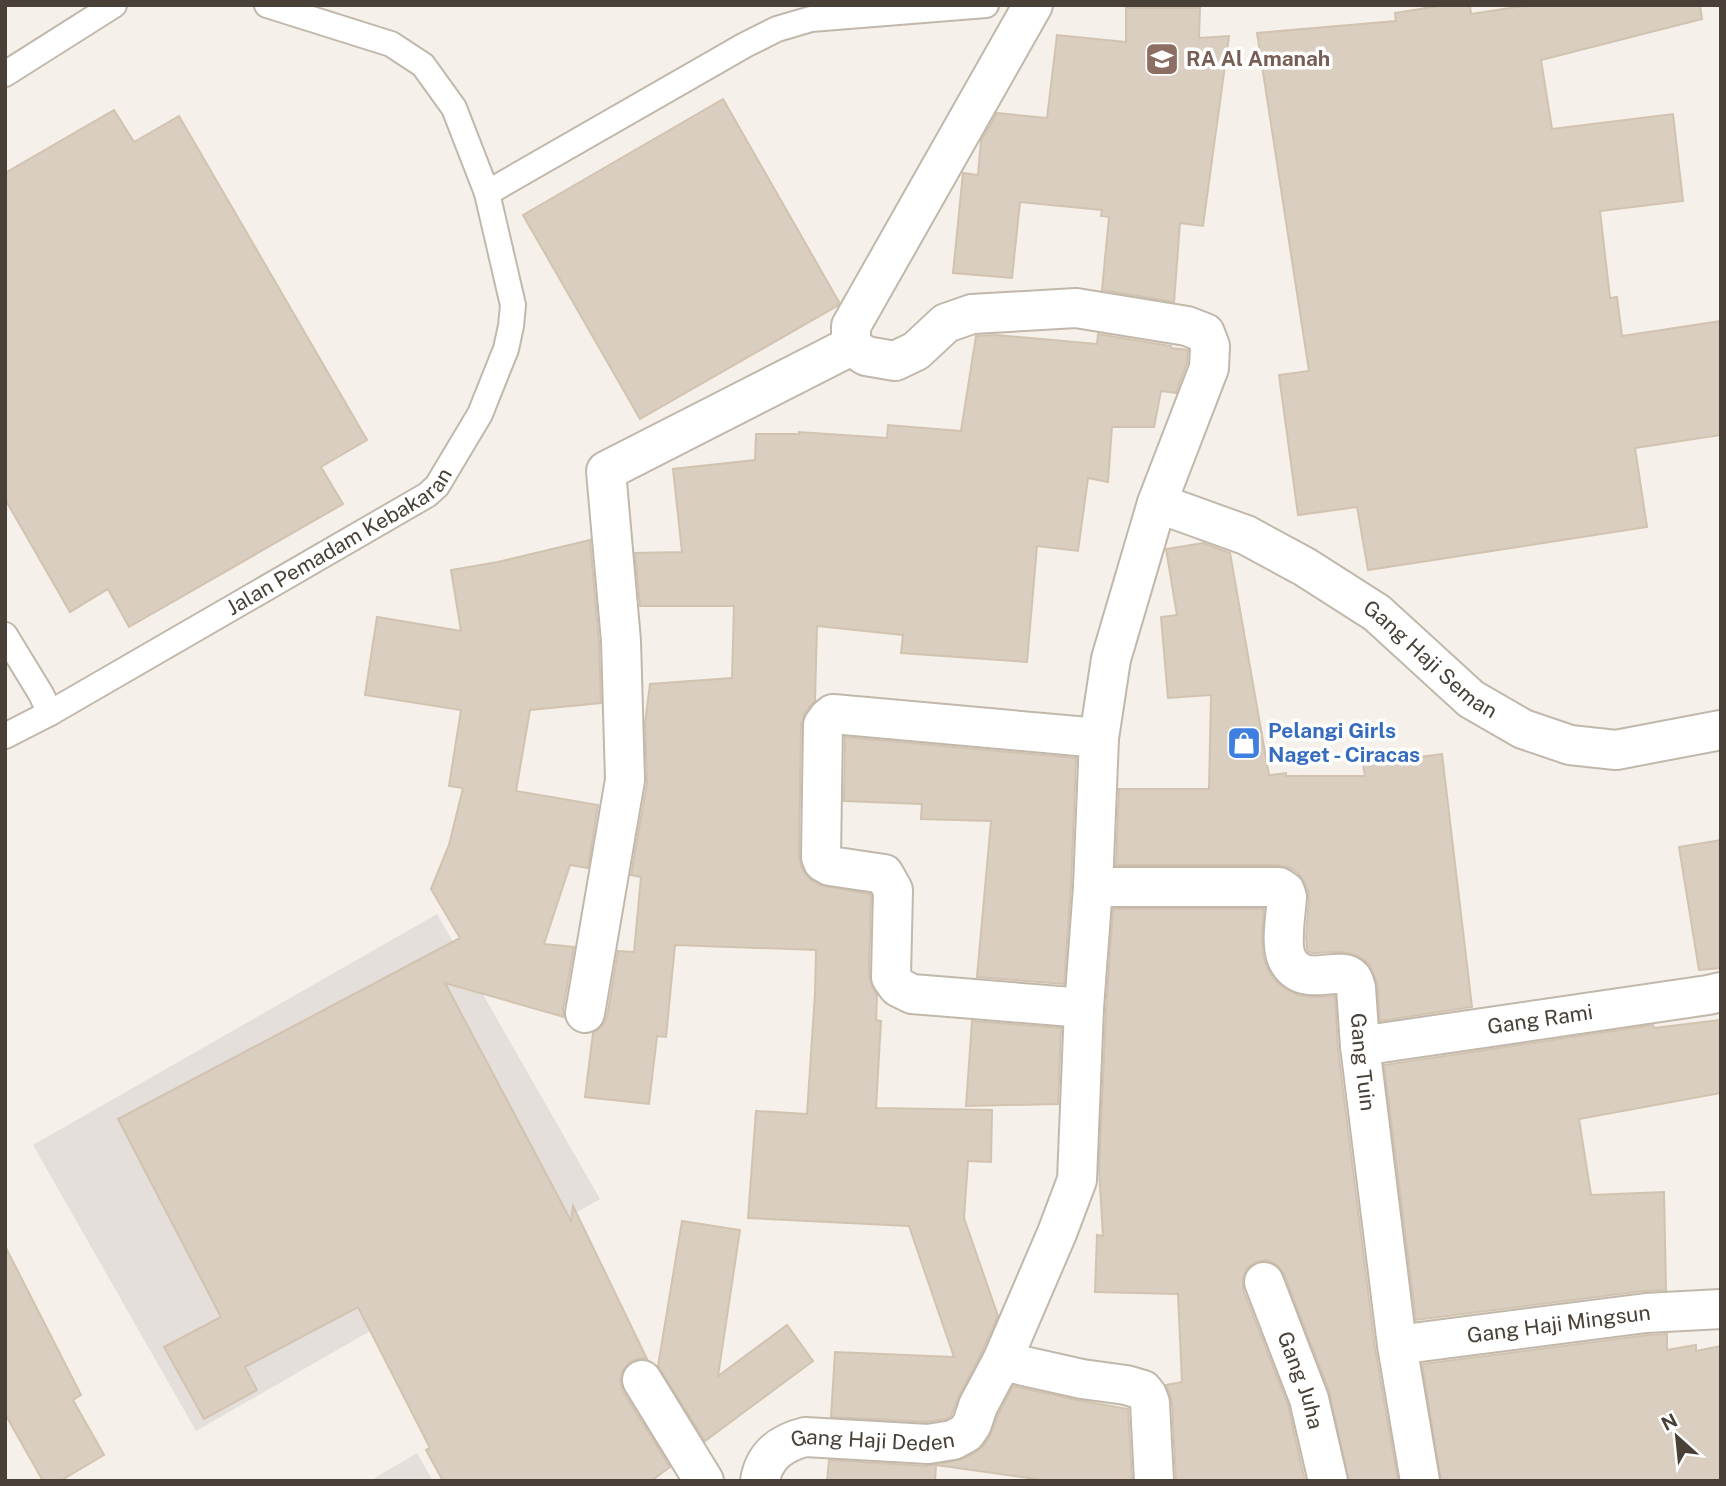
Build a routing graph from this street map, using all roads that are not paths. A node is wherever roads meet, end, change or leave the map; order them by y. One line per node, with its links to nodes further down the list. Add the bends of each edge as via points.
1 (114, 5): 5 (lane)
2 (267, 5): 6 (lane, Jalan Pemadam Kebakaran, via 391,44 423,65 454,108)
3 (986, 5): 6 (lane, via 811,19 777,29)
4 (1033, 5): 7 (street, via 851,326)
5 (5, 74)
6 (487, 193): 10 (lane, Jalan Pemadam Kebakaran, via 513,305 510,326 506,349 480,414 437,486 415,503)
7 (851, 346): 8 (street, Gang Haji Deden, via 866,356 895,361 916,351 947,323 972,313 1076,308 1205,333 1209,368); 17 (street, via 606,471 621,641 625,780)
8 (1157, 503): 11 (street, Gang Haji Seman, via 1245,535 1305,567 1377,613 1471,699 1523,729 1570,745 1616,750); 13 (street, Gang Haji Deden, via 1111,659)
9 (5, 635): 10 (lane)
10 (50, 713): 12 (lane, Jalan Pemadam Kebakaran)
11 (1721, 730)
12 (5, 736)
13 (1099, 738): 14 (street, Gang Haji Deden); 16 (street, via 833,714 823,725 821,857 830,866 884,874 892,890 891,977 898,987 912,994)
14 (1093, 887): 16 (street, Gang Haji Deden); 18 (street, Gang Tuin, via 1281,888 1287,897 1287,959 1310,976 1343,973 1353,979)
15 (1721, 992): 18 (street, Gang Rami)
16 (1084, 1008): 22 (street, Gang Haji Deden, via 1077,1180)
17 (585, 1013)
18 (1360, 1045): 21 (street, Gang Tuin)
19 (1264, 1282): 27 (street, Gang Juha, via 1308,1399)
20 (1721, 1309): 21 (street, Gang Haji Mingsun, via 1646,1313)
21 (1396, 1345): 28 (street, Gang Tuin)
22 (1002, 1361): 25 (street, Gang Haji Deden, via 972,1424 953,1440 928,1444 804,1437 783,1444 765,1463); 26 (street, via 1143,1390 1150,1403)
23 (642, 1380): 24 (street)
24 (704, 1481)
25 (760, 1481)
26 (1154, 1481)
27 (1328, 1481)
28 (1420, 1481)

